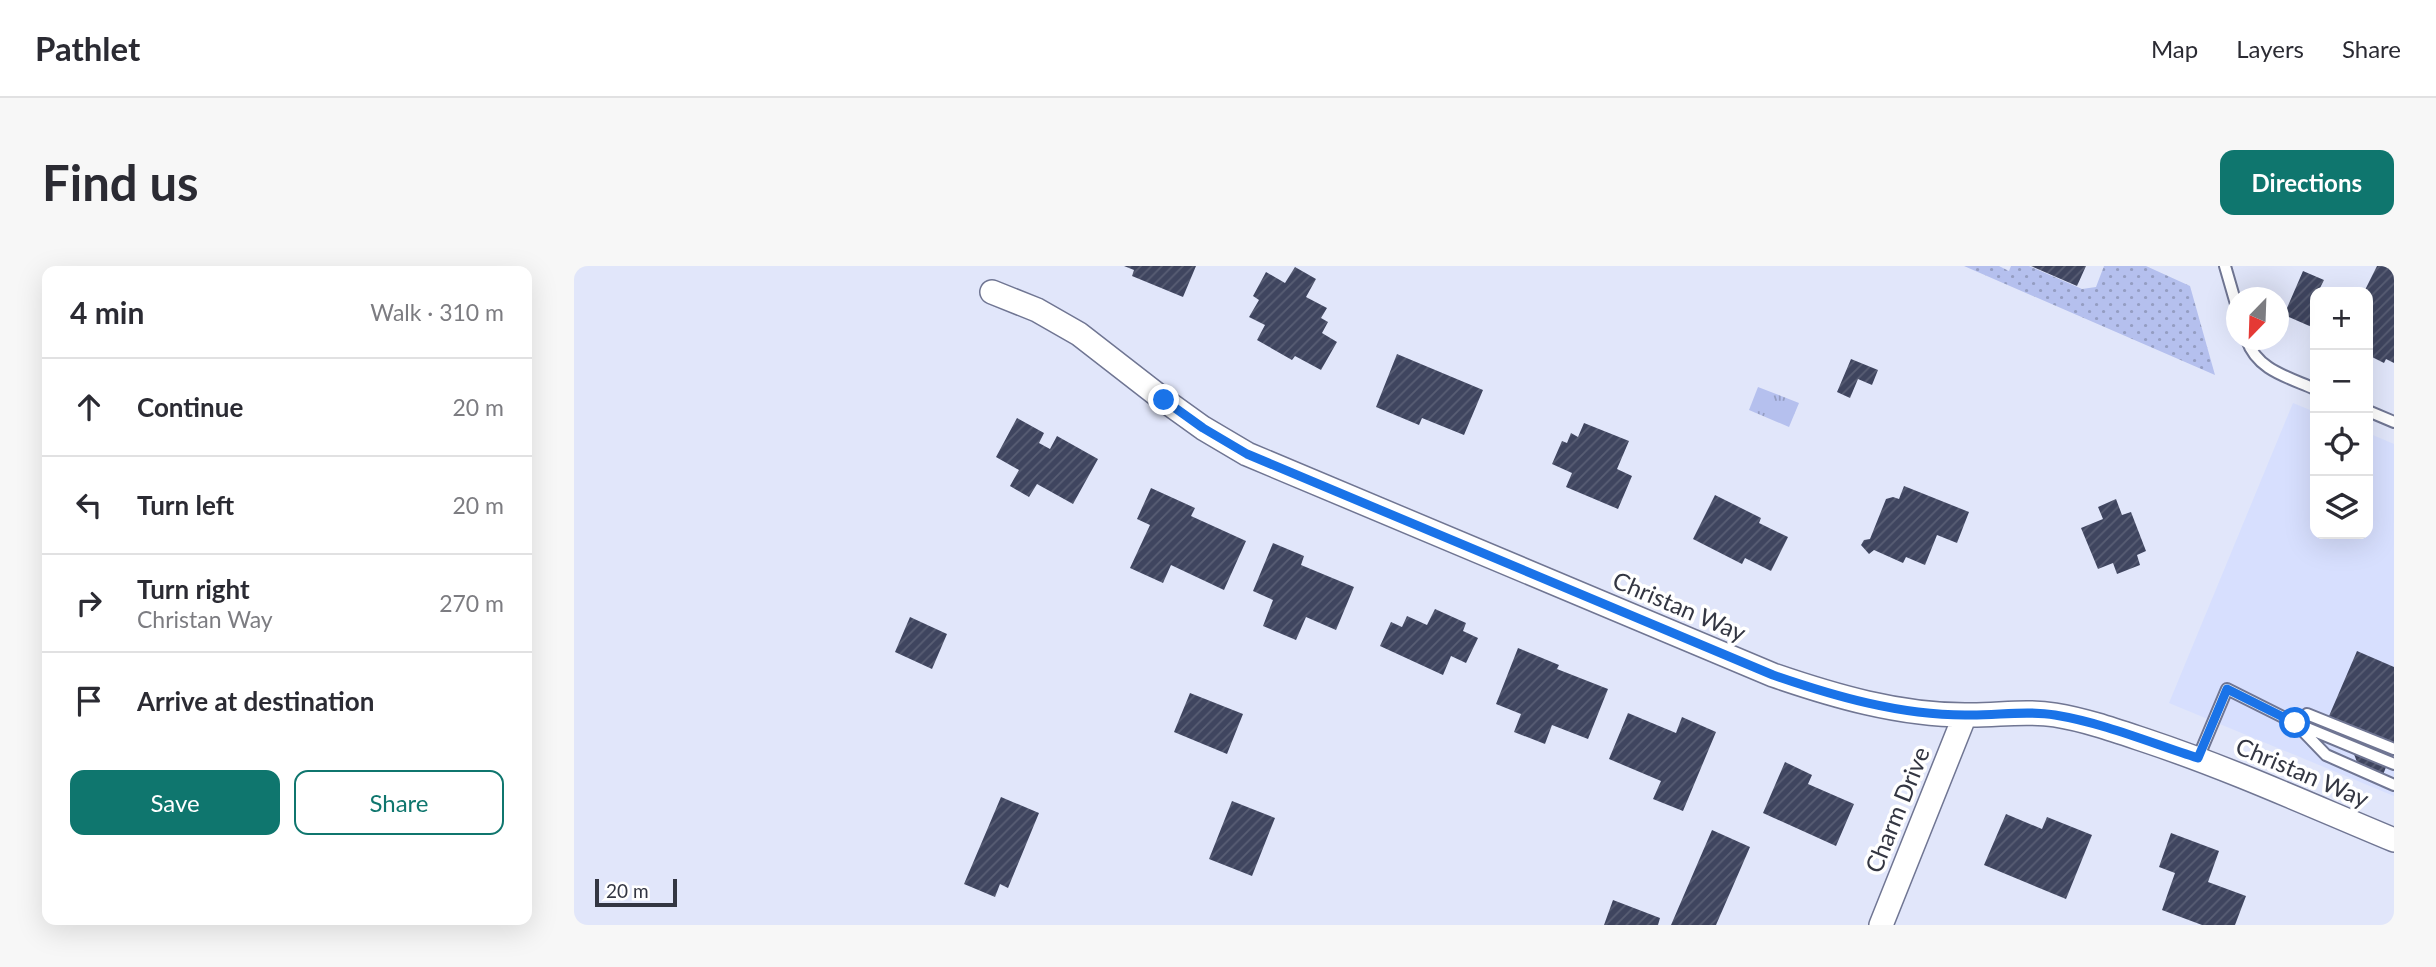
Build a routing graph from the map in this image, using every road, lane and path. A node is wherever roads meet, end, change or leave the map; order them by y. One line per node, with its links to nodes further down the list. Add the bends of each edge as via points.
1 (2225, 266): 2 (lane)
2 (2231, 287)
3 (992, 292): 8 (street, Christan Way, via 1079,334 1203,428 1247,454 1773,675 1882,706)
4 (2252, 350): 5 (lane, via 2270,370)
5 (2310, 387)
6 (2373, 413): 7 (lane)
7 (2394, 422)
8 (1965, 715): 11 (street, Christan Way, via 2053,715 2096,724); 15 (street, Charm Drive)
9 (2295, 723): 10 (lane, via 2307,713); 11 (lane, via 2227,689); 12 (lane); 13 (lane, via 2326,755)
10 (2394, 750)
11 (2198, 758): 14 (street, Christan Way)
12 (2394, 764)
13 (2394, 785)
14 (2394, 840)
15 (1881, 925)

